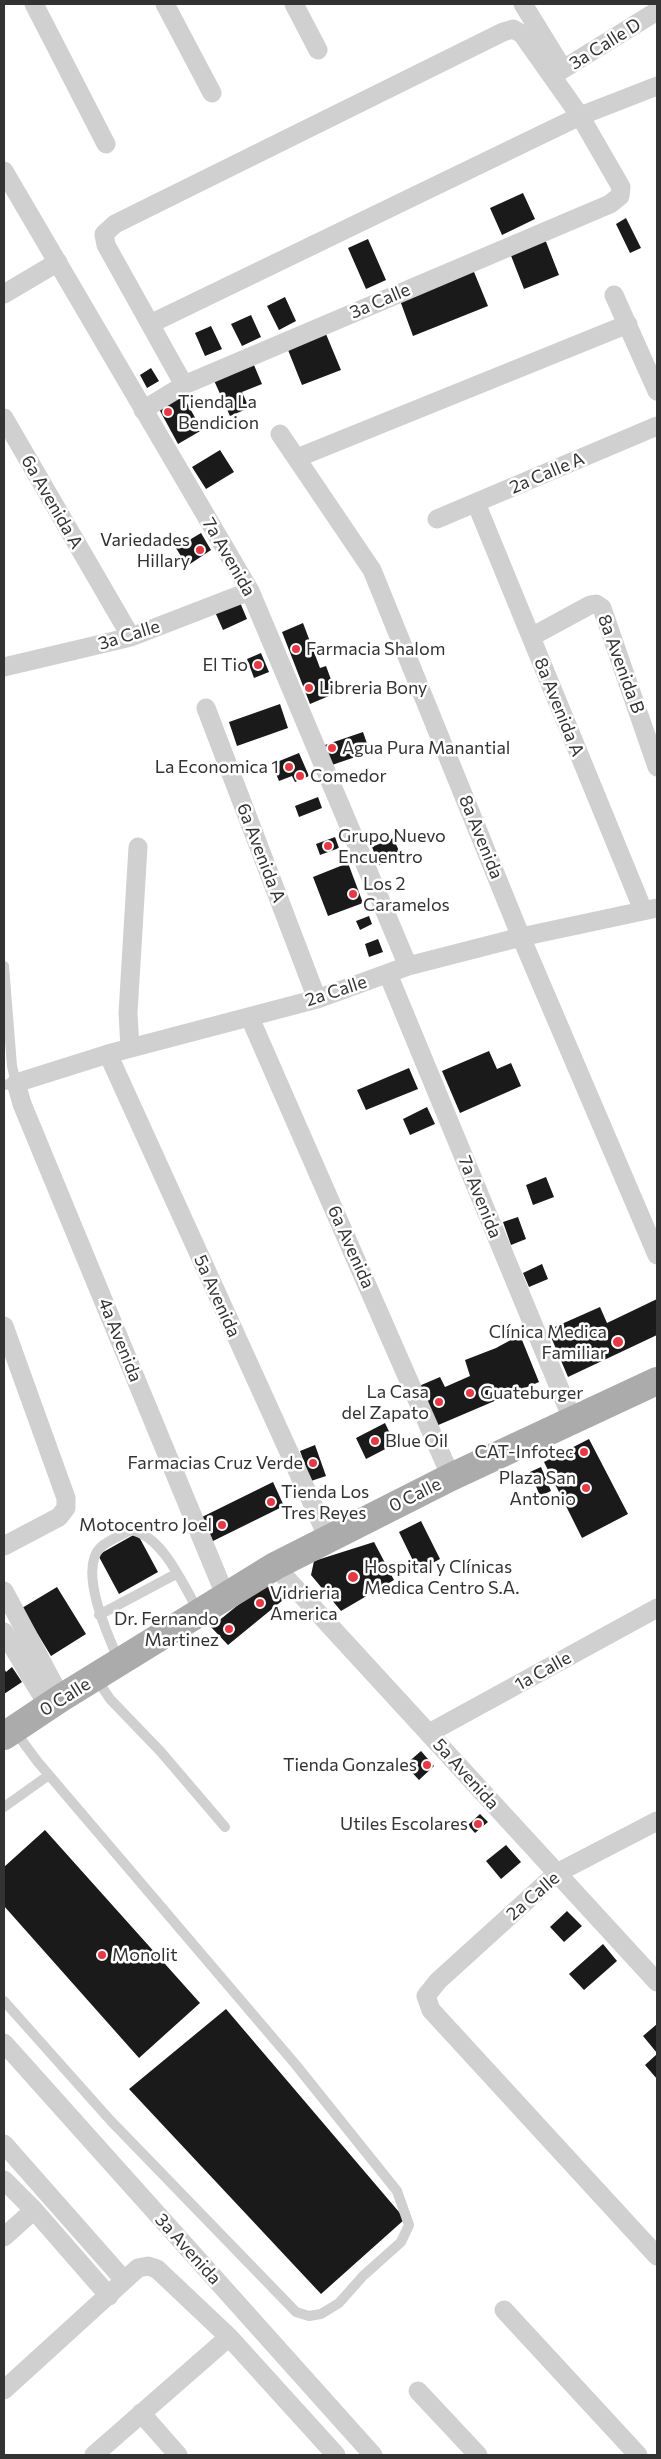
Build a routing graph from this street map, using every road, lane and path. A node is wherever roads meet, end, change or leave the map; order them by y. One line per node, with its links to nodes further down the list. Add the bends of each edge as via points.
1 (34, 4): 11 (street)
2 (166, 4): 9 (street)
3 (294, 4): 6 (street)
4 (523, 4): 7 (street)
5 (657, 11): 7 (street, 3a Calle D)
6 (318, 50)
7 (557, 73): 10 (street); 16 (street, via 522,34 513,29 503,32 115,224 104,234 106,245)
8 (657, 86): 10 (street)
9 (212, 93)
10 (580, 116): 16 (street); 18 (street, 3a Calle, via 621,187 620,196 610,204)
11 (106, 144)
12 (4, 171): 13 (street, 7a Avenida)
13 (58, 262): 14 (street); 20 (street, 7a Avenida)
14 (4, 294)
15 (614, 295): 17 (street)
16 (150, 324): 18 (street)
17 (628, 324): 19 (street); 24 (street)
18 (184, 385): 20 (street, 3a Calle)
19 (657, 391)
20 (143, 410): 27 (street, 7a Avenida)
21 (4, 418): 28 (street, 6a Avenida A)
22 (657, 426): 25 (street, 2a Calle A)
23 (280, 434): 24 (street, 8a Avenida)
24 (297, 458): 35 (street, 8a Avenida, via 372,570)
25 (476, 504): 26 (street, 2a Calle A); 29 (street, 8a Avenida A)
26 (437, 519)
27 (250, 591): 28 (street, 3a Calle); 37 (street, 7a Avenida)
28 (131, 637): 30 (street, 3a Calle)
29 (530, 637): 32 (street, 8a Avenida B, via 590,605 602,608); 34 (street, 8a Avenida A)
30 (4, 667)
31 (206, 708): 39 (street, 6a Avenida A)
32 (657, 767)
33 (138, 847): 41 (street, via 128,1013)
34 (650, 909): 35 (street, 2a Calle)
35 (521, 937): 37 (street, 2a Calle); 44 (street, 8a Avenida)
36 (4, 966): 43 (lane, via 12,1066)
37 (408, 966): 38 (street, 2a Calle)
38 (388, 974): 39 (street, 2a Calle); 47 (street, 7a Avenida)
39 (317, 999): 40 (street, 2a Calle)
40 (250, 1018): 41 (street, 2a Calle); 48 (street, 6a Avenida)
41 (130, 1048): 42 (street, 2a Calle)
42 (108, 1054): 43 (street, 2a Calle); 49 (street, 5a Avenida)
43 (10, 1084): 54 (street, 4a Avenida, via 26,1112)
44 (657, 1255)
45 (4, 1326): 50 (street, via 66,1498 66,1508 59,1517)
46 (657, 1381): 47 (main road, 0 Calle)
47 (573, 1421): 48 (main road, 0 Calle)
48 (451, 1477): 49 (main road, 0 Calle)
49 (328, 1538): 51 (main road, 0 Calle)
50 (4, 1546)
51 (274, 1566): 54 (main road, 0 Calle); 63 (street, 5a Avenida)
52 (176, 1574): 56 (lane); 57 (lane); 57 (lane, via 151,1539 131,1530 100,1547 96,1556 94,1590)
53 (4, 1591): 61 (street)
54 (226, 1597): 56 (main road, 0 Calle)
55 (657, 1608): 63 (street, 1a Calle)
56 (199, 1613): 59 (main road, 0 Calle)
57 (99, 1615): 59 (lane)
58 (4, 1632): 61 (street)
59 (119, 1662): 60 (main road, 0 Calle)
60 (96, 1678): 61 (main road, 0 Calle); 67 (lane, via 110,1699 161,1752)
61 (55, 1702): 62 (main road, 0 Calle)
62 (9, 1733): 64 (lane)
63 (429, 1733): 68 (street, 5a Avenida)
64 (48, 1775): 65 (lane); 70 (lane, via 296,2066 397,2191 409,2225 401,2242 362,2276 340,2303 321,2314 309,2316 296,2312 110,2120)
65 (4, 1807)
66 (657, 1821): 68 (street, 2a Calle)
67 (225, 1828)
68 (557, 1873): 69 (street, 5a Avenida); 76 (street, 2a Calle, via 438,1981 426,1996 431,2010)
69 (657, 1982)
70 (4, 2001)
71 (4, 2043): 87 (street, 3a Avenida)
72 (4, 2144): 77 (street)
73 (4, 2180): 74 (street)
74 (34, 2210): 75 (street); 78 (street)
75 (4, 2237)
76 (657, 2256)
77 (124, 2280): 78 (street); 80 (street, via 138,2268 148,2266 157,2269)
78 (109, 2296): 81 (street)
79 (504, 2310): 89 (street)
80 (229, 2338): 83 (street); 86 (street)
81 (4, 2390)
82 (418, 2391): 88 (street)
83 (141, 2413): 84 (street); 85 (street)
84 (94, 2455)
85 (178, 2455)
86 (336, 2455)
87 (373, 2455)
88 (478, 2455)
89 (638, 2455)

